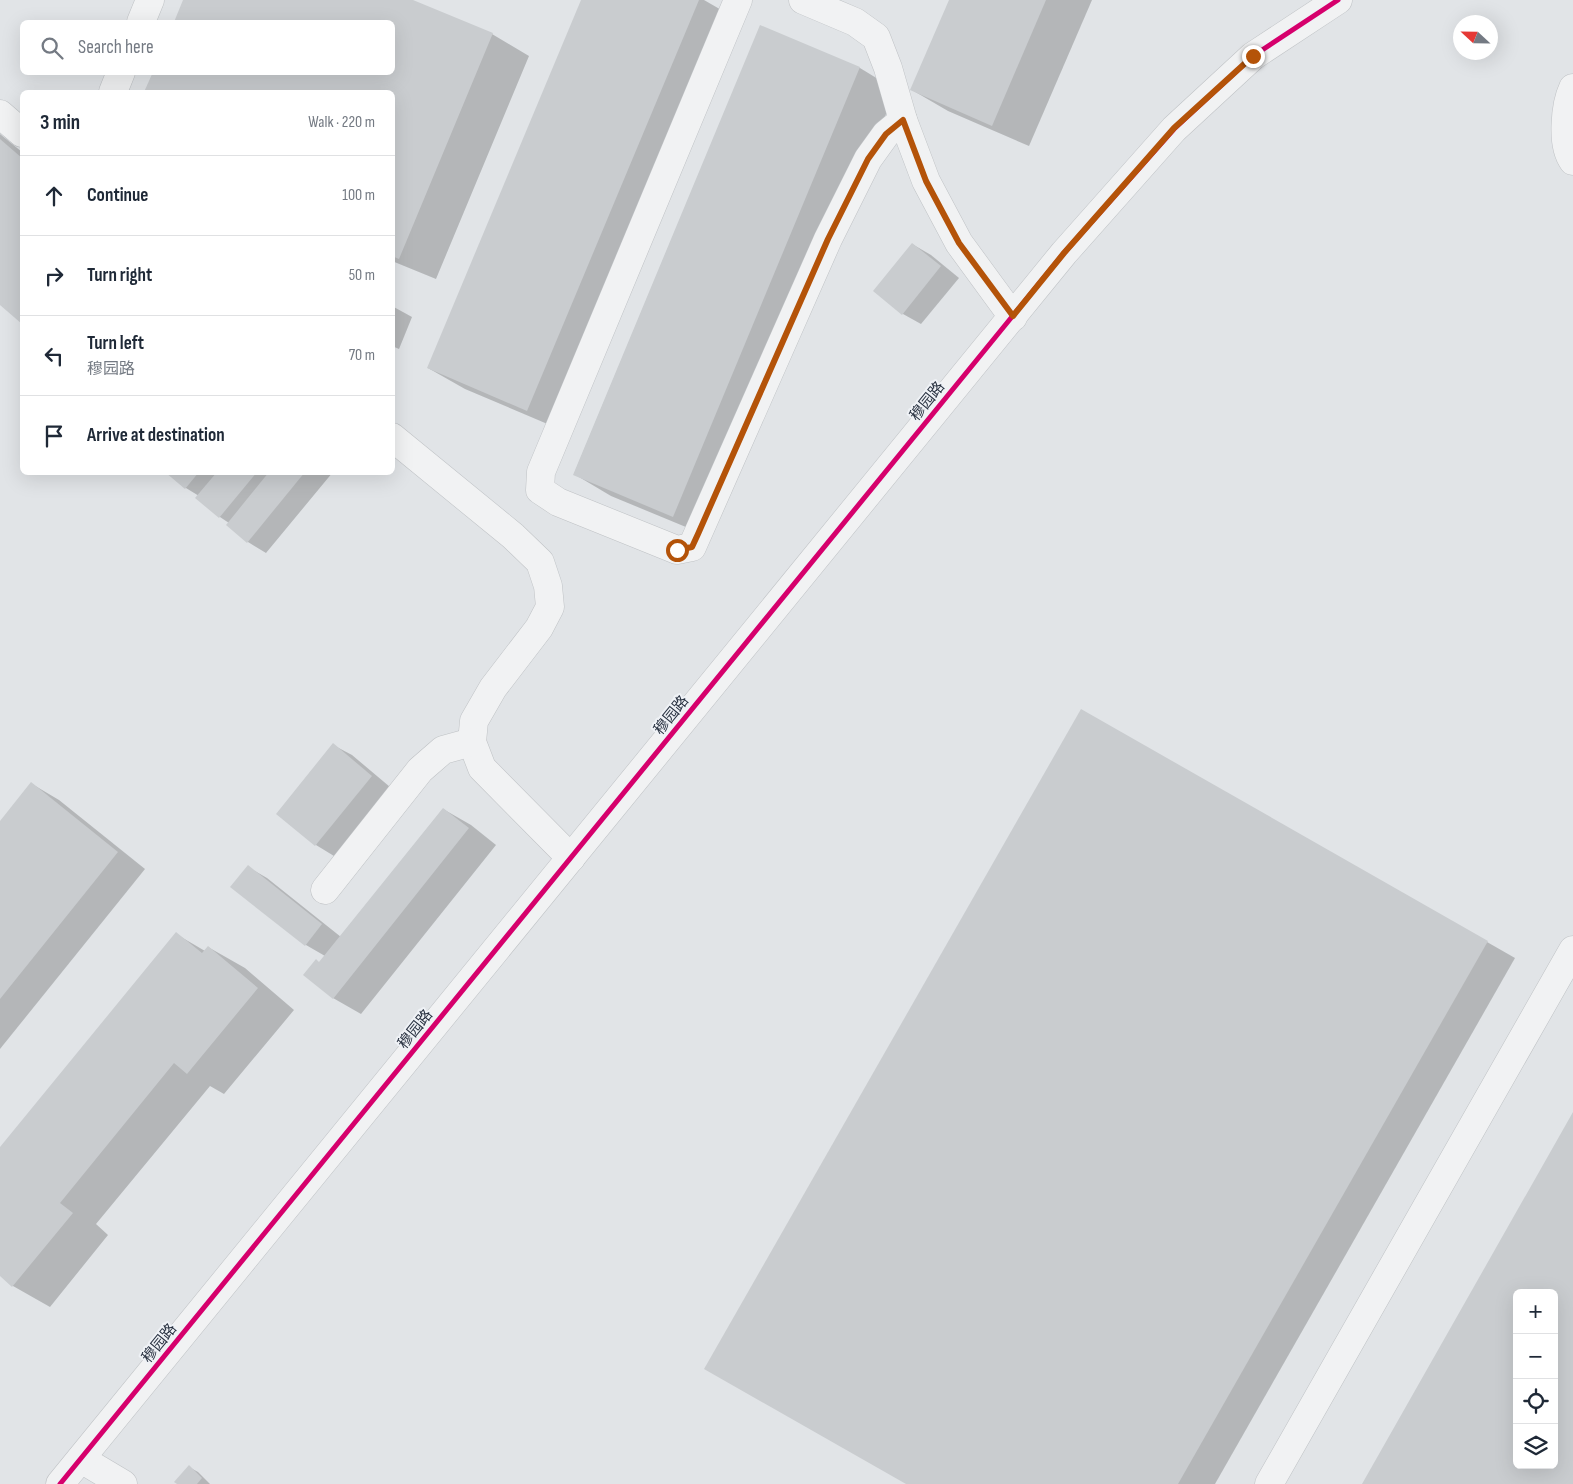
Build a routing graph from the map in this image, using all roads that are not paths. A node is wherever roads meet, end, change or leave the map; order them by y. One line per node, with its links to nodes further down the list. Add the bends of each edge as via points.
1 (738, 0): 8 (street, via 540,472 540,490 558,502 677,550 692,547 828,239 868,159 886,134)
2 (803, 0): 8 (street, via 855,22 876,37)
3 (1338, 0): 11 (street, 穆园路, via 1253,56 1174,128)
4 (120, 75): 6 (street)
5 (1573, 88): 10 (street, via 1567,100 1565,124 1569,156)
6 (114, 90)
7 (0, 114): 9 (street)
8 (903, 120): 11 (street, via 926,181 959,243)
9 (20, 131)
10 (1573, 161)
11 (1013, 316): 14 (street, 穆园路)
12 (395, 439): 13 (street, via 520,542 540,562 548,586 550,607 539,628 493,688 474,721)
13 (472, 742): 14 (street, via 482,768); 15 (street, via 443,750 420,770)
14 (571, 858): 17 (street, 穆园路)
15 (325, 890)
16 (1573, 950): 20 (street)
17 (80, 1459): 18 (street, 穆园路); 19 (street)
18 (60, 1484)
19 (123, 1484)
20 (1269, 1484)

